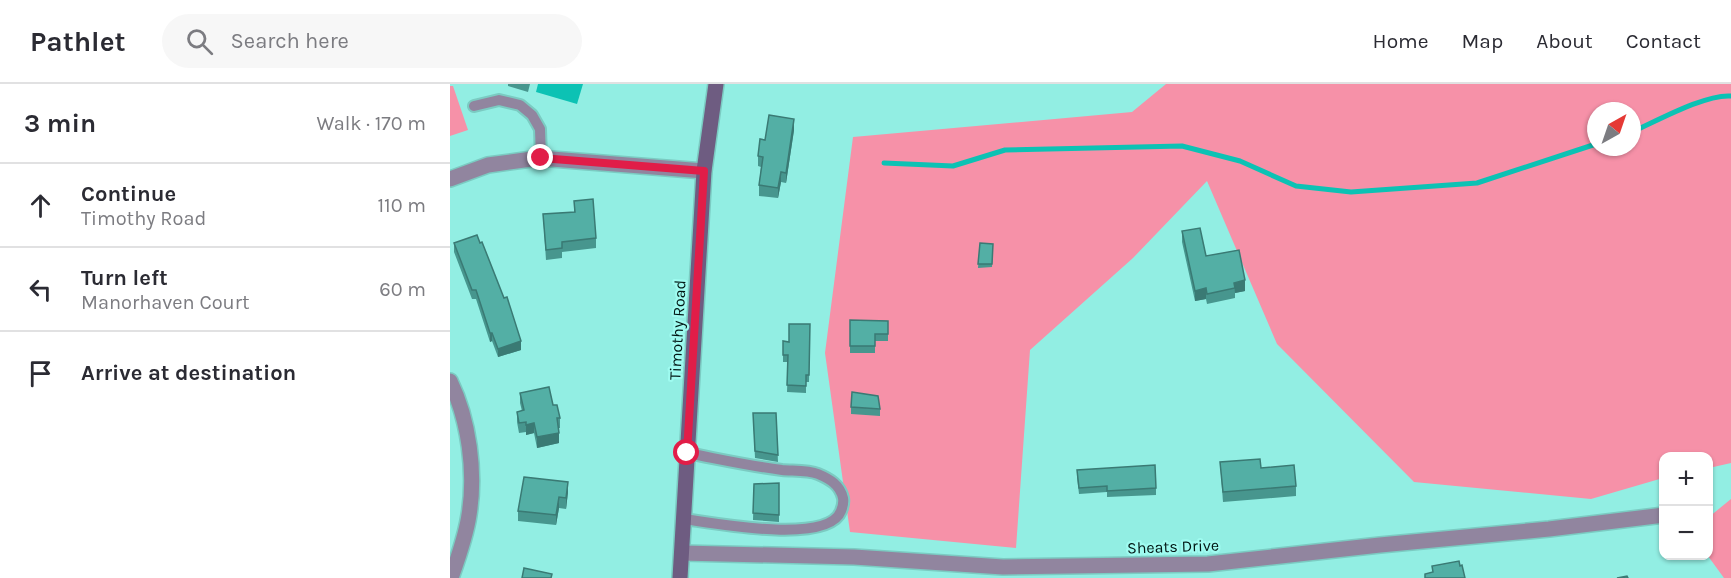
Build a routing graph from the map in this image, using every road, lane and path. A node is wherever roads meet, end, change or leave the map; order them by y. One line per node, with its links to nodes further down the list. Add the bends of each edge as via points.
1 (716, 84): 4 (main road, Timothy Road)
2 (474, 106): 3 (lane, via 499,100 520,105 540,129)
3 (541, 158): 4 (street); 5 (street, via 488,165)
4 (704, 171): 7 (main road, Timothy Road)
5 (450, 179)
6 (450, 381): 11 (street, via 462,413 472,490 469,516)
7 (687, 453): 9 (main road, Timothy Road); 9 (lane, via 816,473 841,489 844,502 830,524 816,528 748,529)
8 (1659, 516): 10 (street, Sheats Drive, via 1208,564 1003,567 854,557)
9 (684, 519): 10 (main road, Timothy Road)
10 (682, 553): 12 (main road, Timothy Road)
11 (451, 578)
12 (680, 578)

